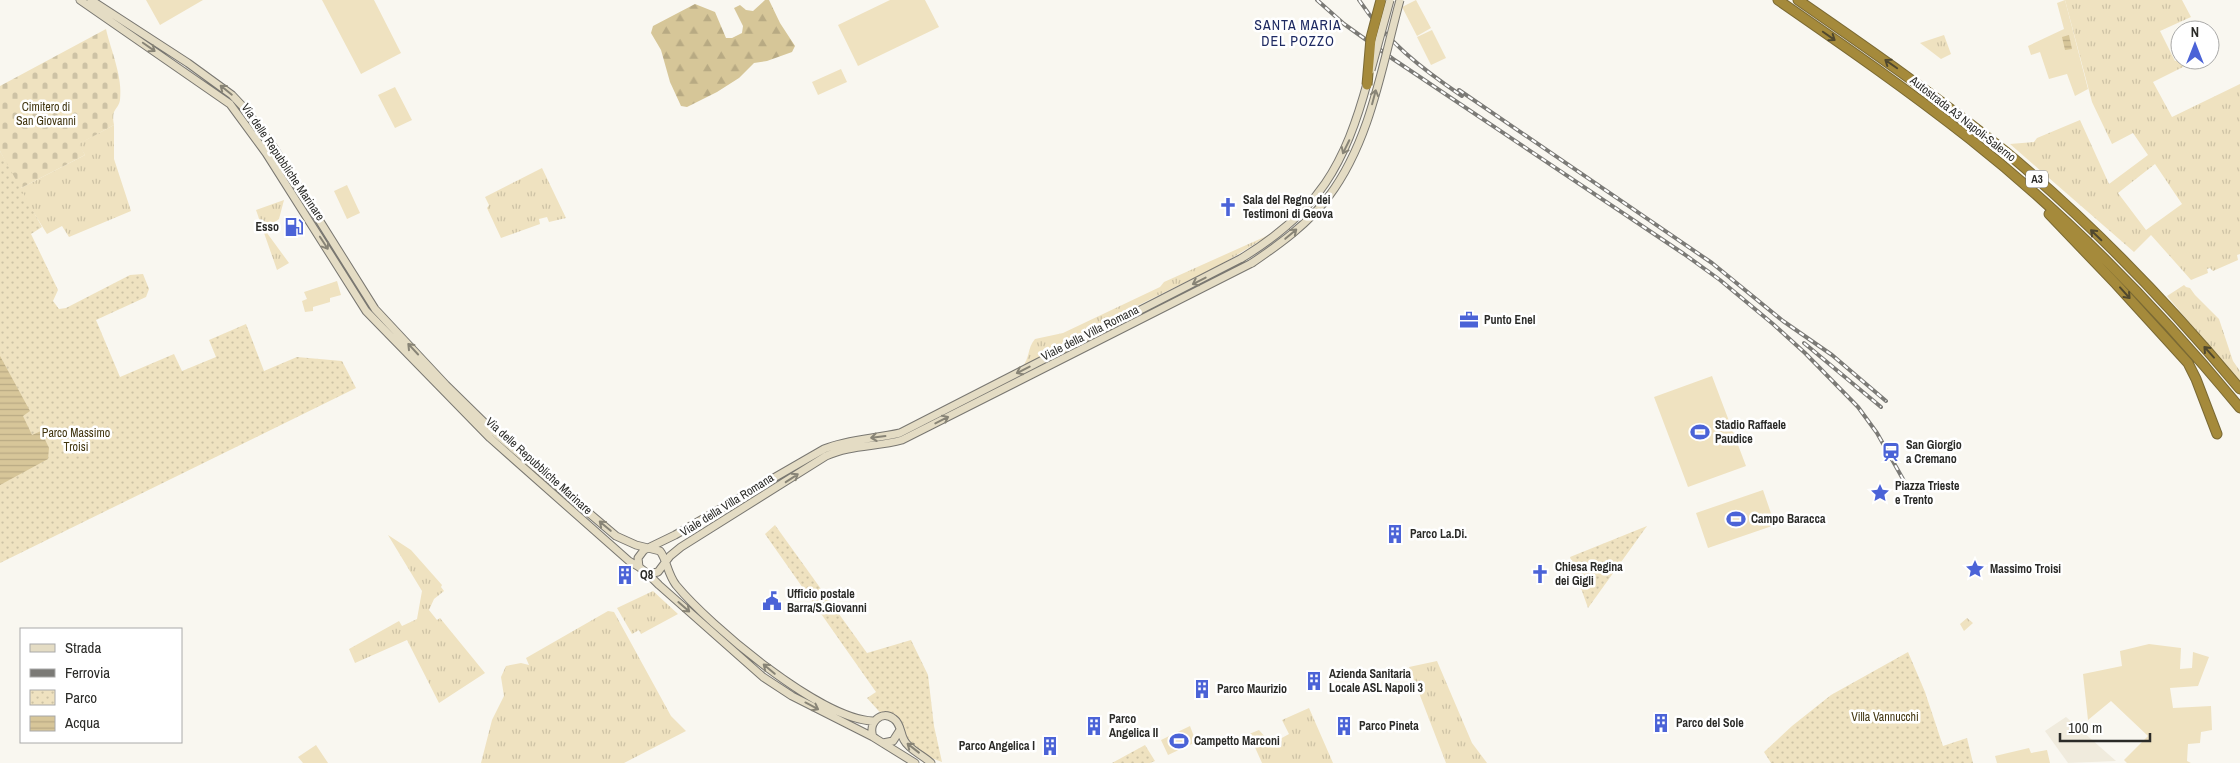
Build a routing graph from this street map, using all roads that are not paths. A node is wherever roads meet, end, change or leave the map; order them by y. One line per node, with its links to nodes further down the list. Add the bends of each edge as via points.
1 (80, 0): 11 (main road, Via delle Repubbliche Marinare, one-way to 11, via 230,104 266,153)
2 (91, 0): 10 (main road, Via delle Repubbliche Marinare, one-way to 2, via 274,148 247,111 232,95 188,63)
3 (1381, 0): 8 (highway, bridge, via 1371,38)
4 (1390, 0): 8 (main road, Viale della Villa Romana, bridge)
5 (1400, 0): 17 (main road, Viale della Villa Romana, one-way to 5, bridge, via 841,450 902,440 1252,263 1307,221 1330,195 1356,148 1370,111)
6 (1778, 1): 9 (highway, Autostrada A3 Napoli-Salerno / A3, one-way to 9, via 1917,98)
7 (1801, 2): 13 (highway, Autostrada A3 Napoli-Salerno / A3, one-way to 7, via 2168,306 2049,190 1921,86)
8 (1367, 85): 17 (main road, Viale della Villa Romana, one-way to 17, bridge, via 1349,141 1331,176 1305,210 1268,242 900,433 839,443)
9 (2020, 180): 14 (highway, Autostrada A3 Napoli-Salerno / A3, via 2138,293); 16 (highway, one-way to 16, via 2188,363)
10 (375, 309): 11 (main road); 12 (main road, Via delle Repubbliche Marinare, one-way to 10)
11 (366, 311): 12 (main road, Via delle Repubbliche Marinare)
12 (444, 387): 15 (main road, Via delle Repubbliche Marinare)
13 (2240, 389)
14 (2240, 408)
15 (486, 429): 20 (main road, Via delle Repubbliche Marinare, one-way to 15, via 616,536); 22 (main road, Via delle Repubbliche Marinare)
16 (2217, 434)
17 (809, 462): 18 (main road, Viale della Villa Romana); 19 (main road, Viale della Villa Romana, one-way to 17)
18 (739, 497): 19 (main road); 20 (main road, Viale della Villa Romana)
19 (745, 508): 21 (main road, Viale della Villa Romana, via 681,547)
20 (647, 548): 21 (main road, via 660,551); 22 (main road, via 640,553)
21 (664, 562): 23 (main road, via 658,572); 24 (main road, one-way to 21, via 852,718 778,676 688,598)
22 (639, 567): 23 (main road)
23 (648, 574): 26 (main road, one-way to 26, via 764,677 792,696)
24 (874, 721): 25 (main road, via 881,716 892,717); 26 (main road, via 871,728)
25 (900, 730): 27 (main road, via 893,741); 29 (main road, one-way to 25, via 908,746)
26 (875, 738): 27 (main road)
27 (882, 743): 28 (main road)
28 (915, 763)
29 (931, 763)

